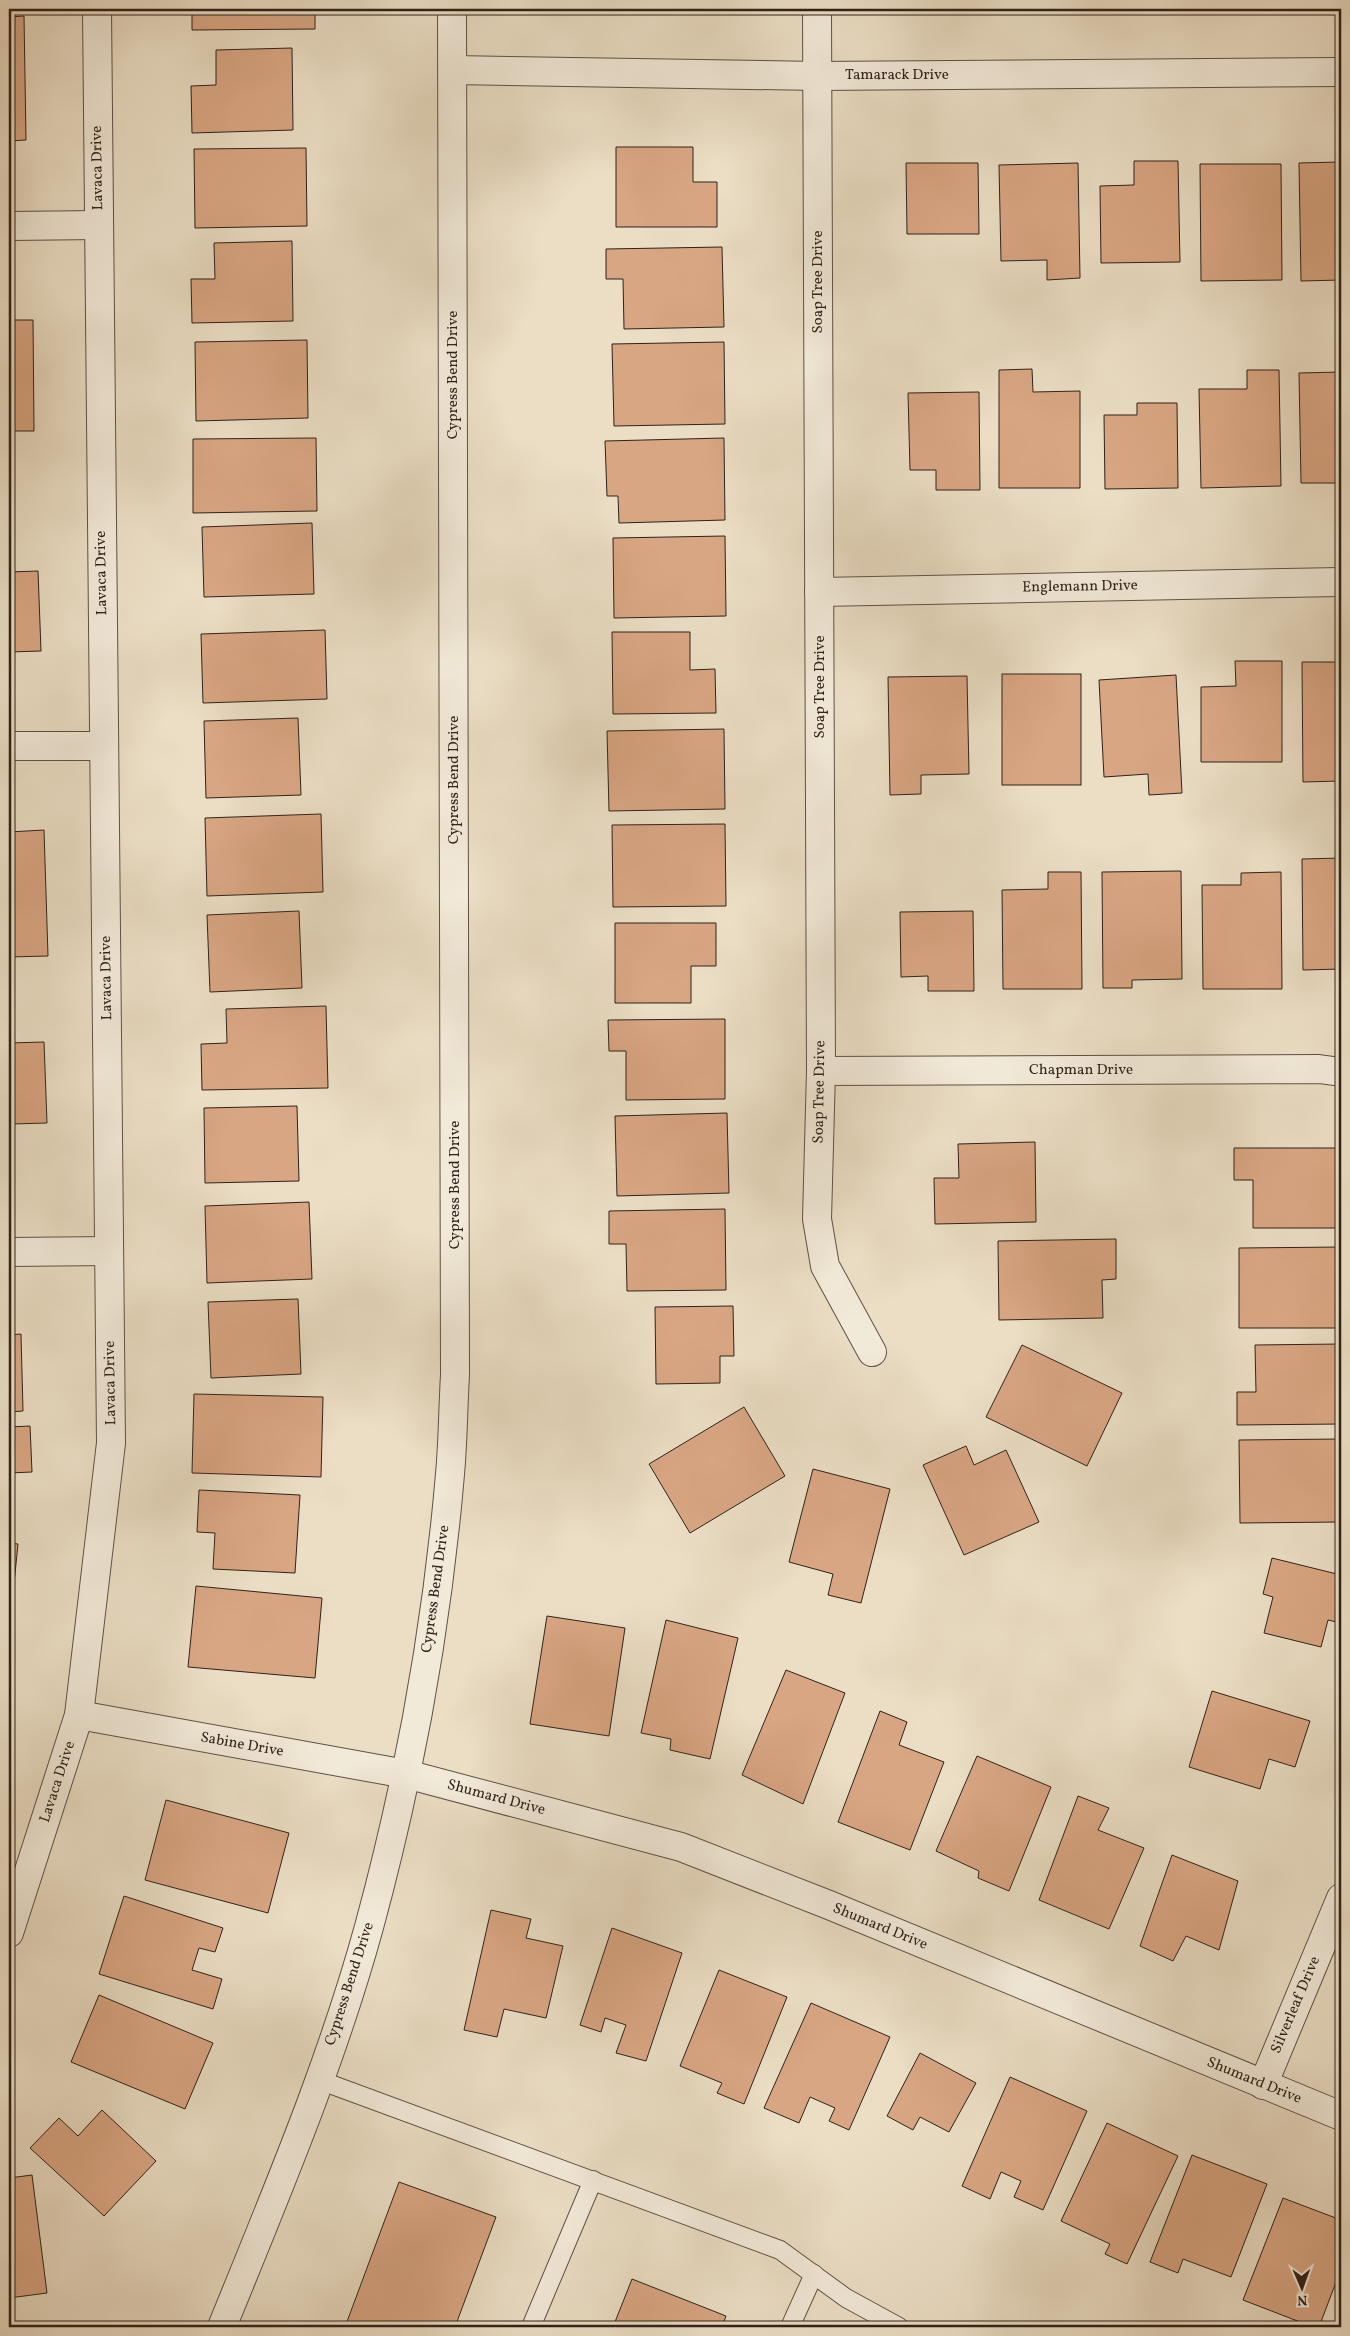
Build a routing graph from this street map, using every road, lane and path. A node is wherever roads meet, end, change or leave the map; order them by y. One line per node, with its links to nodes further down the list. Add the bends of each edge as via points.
1 (97, 9): 7 (street, Lavaca Drive)
2 (452, 9): 4 (street, Cypress Bend Drive)
3 (817, 9): 6 (street, Soap Tree Drive)
4 (453, 70): 6 (street, Tamarack Drive); 19 (street, Cypress Bend Drive, via 455,1375 451,1472 440,1570)
5 (1341, 72): 6 (street, Tamarack Drive)
6 (817, 76): 10 (street, Soap Tree Drive)
7 (99, 225): 8 (street); 12 (street, Lavaca Drive)
8 (9, 226)
9 (1341, 582): 10 (street, Englemann Drive)
10 (819, 592): 13 (street, Soap Tree Drive)
11 (9, 746): 12 (street)
12 (104, 746): 15 (street, Lavaca Drive)
13 (821, 1071): 14 (street, Chapman Drive, via 1319,1069); 17 (street, Soap Tree Drive, via 817,1219 825,1266)
14 (1341, 1072)
15 (110, 1251): 16 (street); 18 (street, Lavaca Drive, via 112,1444)
16 (9, 1252)
17 (872, 1352)
18 (79, 1716): 19 (street, Sabine Drive); 21 (street, Lavaca Drive)
19 (406, 1774): 22 (street, Cypress Bend Drive, via 368,1928); 23 (street, Shumard Drive, via 681,1848 838,1909)
20 (1341, 1898): 23 (street, Silverleaf Drive)
21 (9, 1934)
22 (319, 2080): 25 (lane); 27 (street, Cypress Bend Drive)
23 (1263, 2085): 24 (street, Shumard Drive)
24 (1341, 2116)
25 (593, 2180): 26 (lane, via 780,2250); 28 (lane)
26 (814, 2274): 29 (lane); 30 (lane, via 846,2298)
27 (222, 2327)
28 (531, 2327)
29 (790, 2327)
30 (899, 2327)

